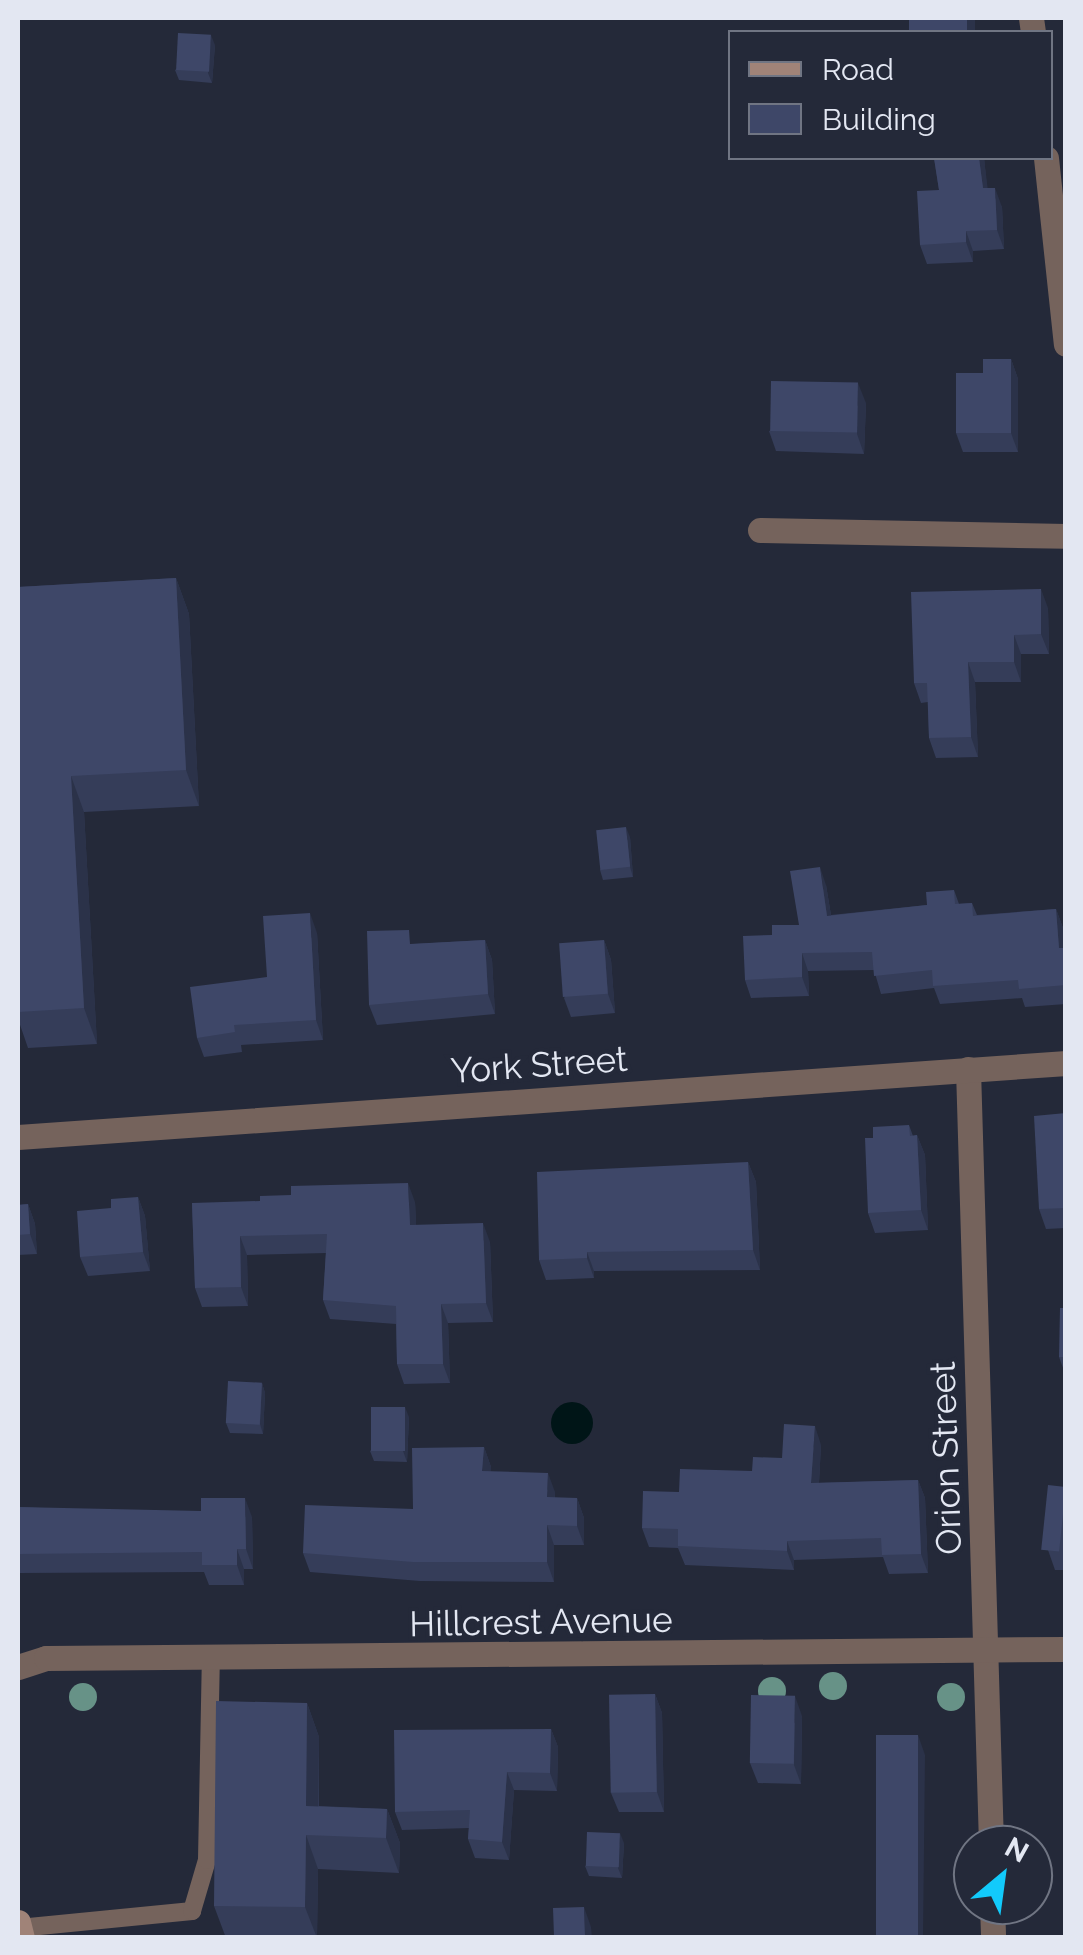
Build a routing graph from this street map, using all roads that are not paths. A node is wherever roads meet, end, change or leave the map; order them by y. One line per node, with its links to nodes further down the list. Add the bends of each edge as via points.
1 (1046, 160): 2 (street)
2 (1066, 344)
3 (760, 530): 4 (street)
4 (1066, 536)
5 (1066, 1063): 6 (street, York Street)
6 (968, 1070): 7 (street, York Street); 9 (street, Orion Street)
7 (18, 1137)
8 (1066, 1649): 9 (street, Hillcrest Avenue)
9 (988, 1650): 10 (street, Hillcrest Avenue); 12 (street, Orion Street)
10 (211, 1660): 11 (street, Hillcrest Avenue, via 46,1658); 13 (lane, via 202,1894 192,1911 112,1914)
11 (18, 1667)
12 (991, 1825)
13 (19, 1929)

